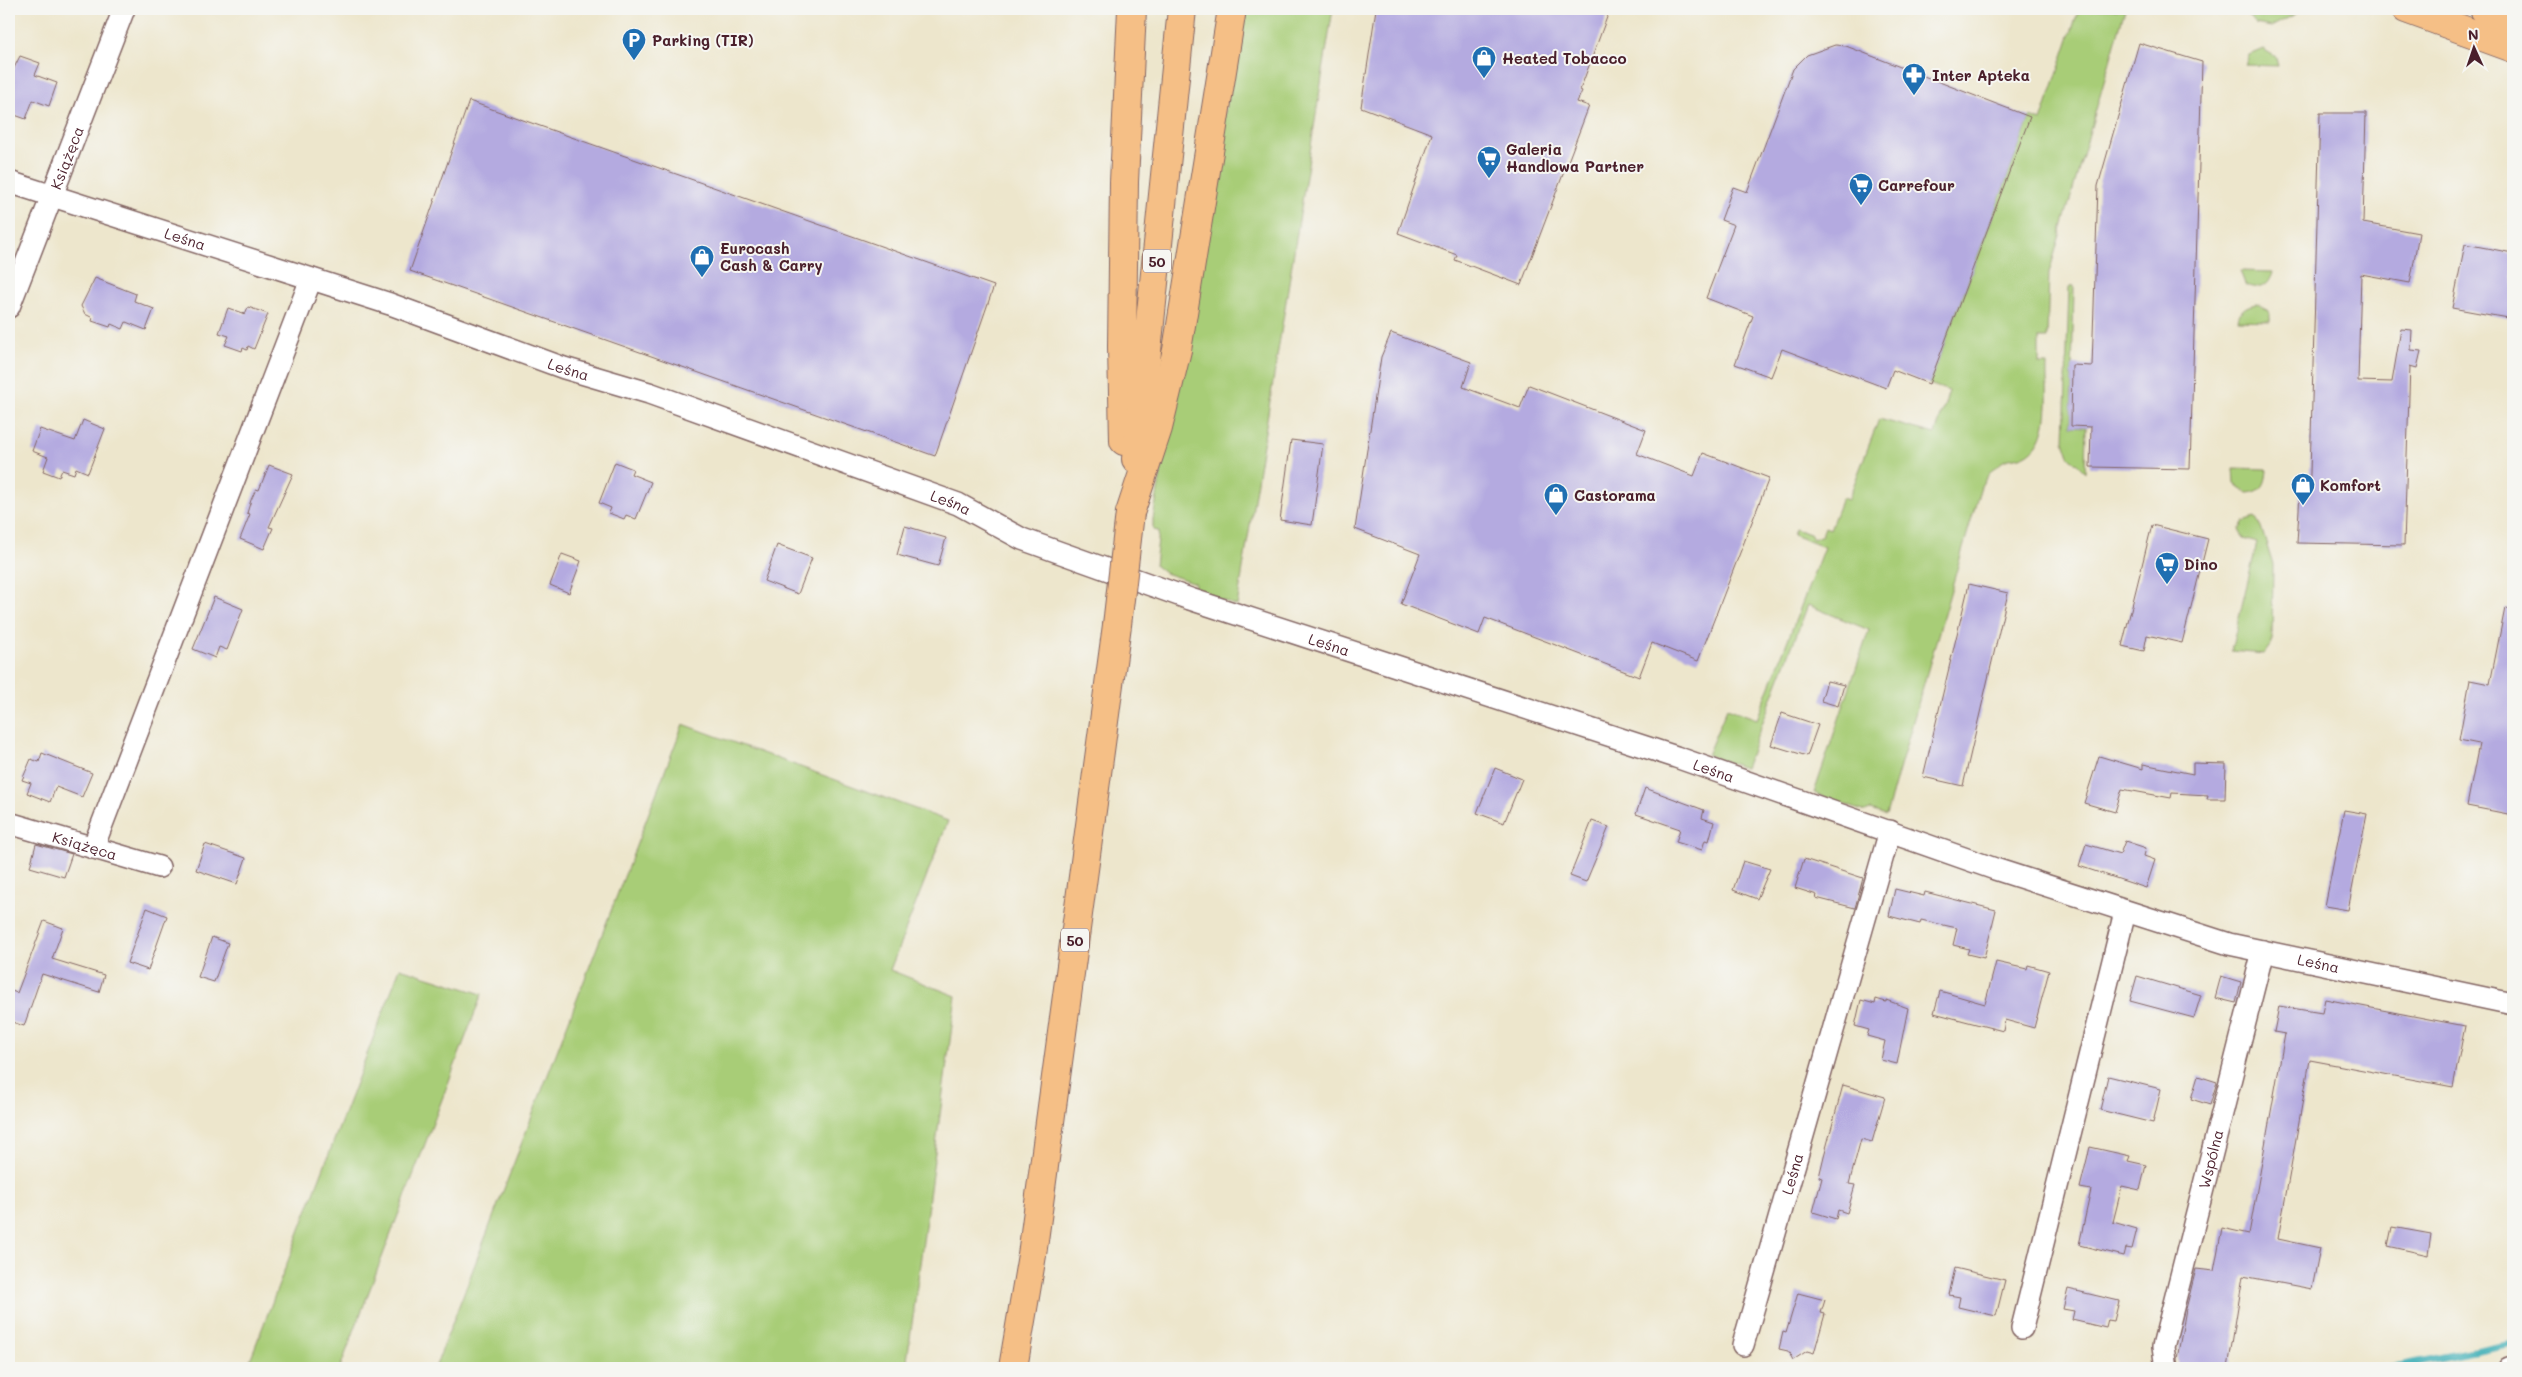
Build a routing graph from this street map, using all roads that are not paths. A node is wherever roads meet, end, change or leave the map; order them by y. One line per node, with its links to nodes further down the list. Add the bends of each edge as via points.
1 (124, 9): 10 (street, Książęca)
2 (1132, 9): 13 (main road, via 1124,182 1122,347 1123,426)
3 (1182, 9): 13 (main road, 50)
4 (1232, 9): 13 (main road, via 1177,350 1158,428)
5 (2406, 9): 8 (main road)
6 (2484, 9): 7 (main road)
7 (2513, 20)
8 (2513, 48)
9 (9, 182): 10 (street, Leśna)
10 (51, 197): 11 (street, Leśna); 12 (street, Książęca)
11 (312, 279): 15 (street, Leśna, via 564,368 649,393 958,504 1022,539 1199,602); 16 (street)
12 (9, 307)
13 (1130, 512): 23 (main road, 50, bridge, via 1032,1255)
14 (9, 823): 16 (street, Książęca)
15 (1890, 831): 18 (street, Leśna); 22 (street, Leśna)
16 (94, 848): 17 (street, Książęca)
17 (159, 867)
18 (2125, 912): 19 (street, Leśna); 21 (street)
19 (2262, 952): 20 (street, Leśna); 24 (street, Wspólna, via 2163,1348)
20 (2513, 1004)
21 (2022, 1328)
22 (1743, 1345)
23 (1013, 1368)
24 (2166, 1368)
25 (2509, 1368): 26 (street)
26 (2513, 1368)

